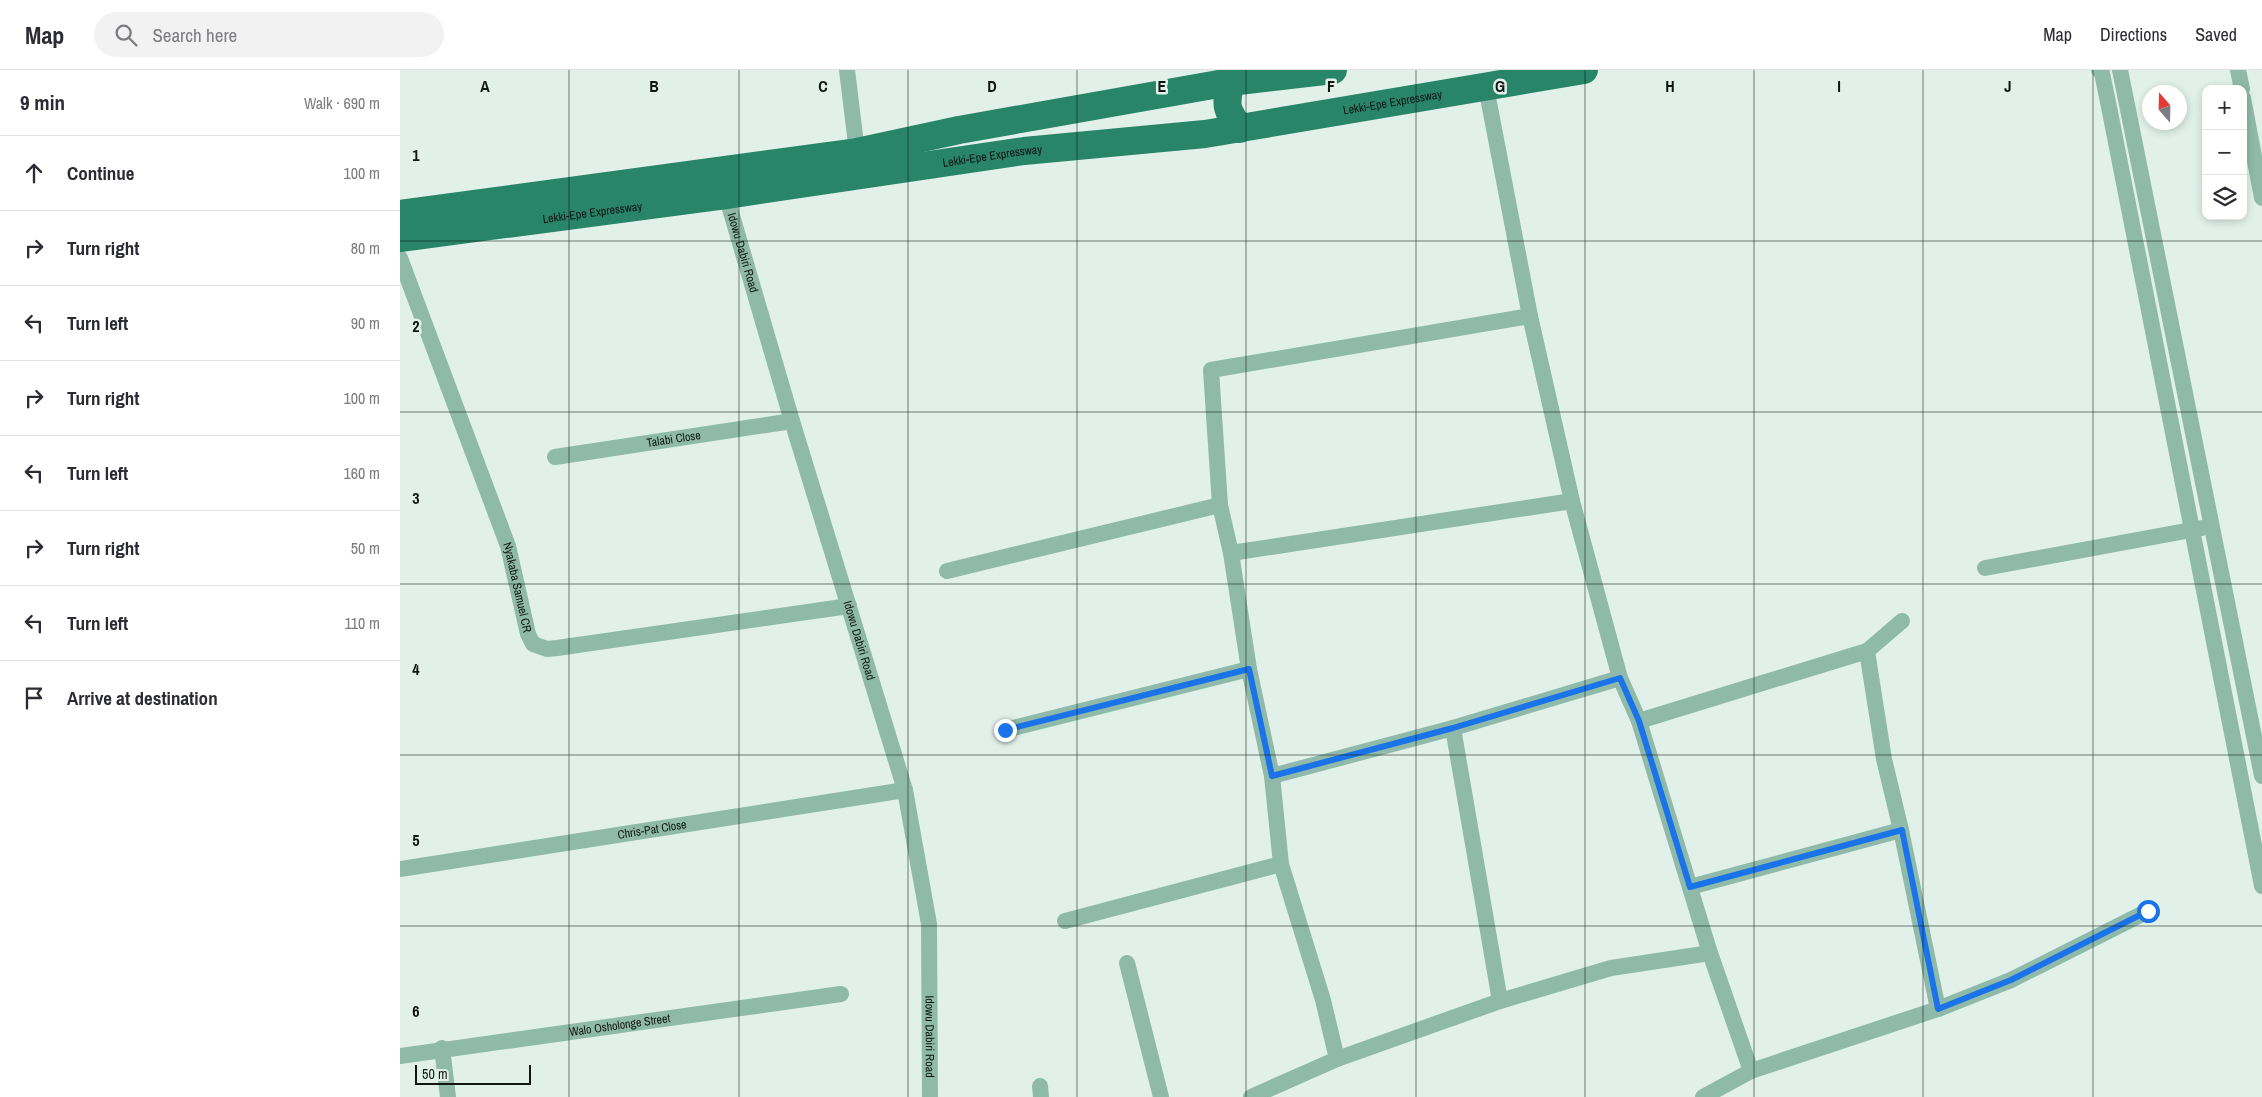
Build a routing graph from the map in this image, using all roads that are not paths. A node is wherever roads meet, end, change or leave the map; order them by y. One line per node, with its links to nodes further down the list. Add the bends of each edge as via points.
1 (847, 70): 14 (street)
2 (1333, 70): 7 (highway, Lekki-Epe Expressway)
3 (1584, 70): 10 (highway, Lekki-Epe Expressway)
4 (2099, 70): 16 (street)
5 (2120, 70): 15 (street)
6 (2238, 70): 8 (street)
7 (1230, 82): 9 (highway, Lekki-Epe Expressway); 12 (highway, via 1226,104)
8 (2241, 85)
9 (1202, 87): 13 (highway, via 1209,110); 14 (highway, Lekki-Epe Expressway, via 959,130)
10 (1486, 87): 12 (highway, Lekki-Epe Expressway); 22 (street)
11 (2247, 119): 18 (street)
12 (1240, 129): 13 (highway, Lekki-Epe Expressway)
13 (1206, 134): 17 (highway, Lekki-Epe Expressway, via 1024,151)
14 (857, 152): 19 (highway, Lekki-Epe Expressway)
15 (2142, 178): 16 (street); 27 (street)
16 (2124, 182): 28 (street)
17 (726, 195): 20 (highway, Lekki-Epe Expressway); 23 (street, Idowu Dabiri Road)
18 (2262, 198)
19 (400, 214)
20 (400, 238)
21 (400, 258): 32 (street, Nyakaba Samuel CR, via 508,546 528,634 534,644 547,649 557,648)
22 (1530, 316): 25 (street); 26 (street, via 1212,370)
23 (792, 421): 24 (street, Talabi Close); 32 (street, Idowu Dabiri Road)
24 (555, 456)
25 (1572, 501): 29 (street); 36 (street)
26 (1220, 505): 29 (street); 31 (street)
27 (2212, 527): 28 (street); 41 (street)
28 (2192, 530): 30 (street); 46 (street)
29 (1231, 552): 35 (street)
30 (1984, 568)
31 (947, 571)
32 (849, 606): 42 (street, Idowu Dabiri Road)
33 (1902, 621): 34 (street)
34 (1867, 651): 37 (street); 43 (street, via 1884,759)
35 (1249, 669): 39 (street); 40 (street)
36 (1620, 678): 37 (street); 38 (street)
37 (1639, 721): 47 (street)
38 (1453, 728): 40 (street); 53 (street)
39 (1005, 730)
40 (1272, 776): 44 (street)
41 (2262, 776)
42 (904, 790): 45 (street, Chris-Pat Close); 60 (street, Idowu Dabiri Road, via 929,924)
43 (1902, 830): 47 (street); 54 (street)
44 (1281, 864): 49 (street); 57 (street)
45 (400, 869)
46 (2262, 886)
47 (1690, 887): 50 (street)
48 (2148, 911): 54 (street, via 2011,980)
49 (1065, 921)
50 (1710, 953): 53 (street, via 1611,968); 58 (street)
51 (1127, 963): 61 (street)
52 (841, 994): 55 (street, Walo Osholonge Street)
53 (1500, 1001): 57 (street)
54 (1938, 1009): 58 (street)
55 (442, 1048): 56 (street, Walo Osholonge Street); 59 (street)
56 (400, 1056)
57 (1337, 1059): 62 (street)
58 (1751, 1071): 63 (street)
59 (448, 1097)
60 (930, 1097)
61 (1161, 1097)
62 (1251, 1097)
63 (1703, 1097)

